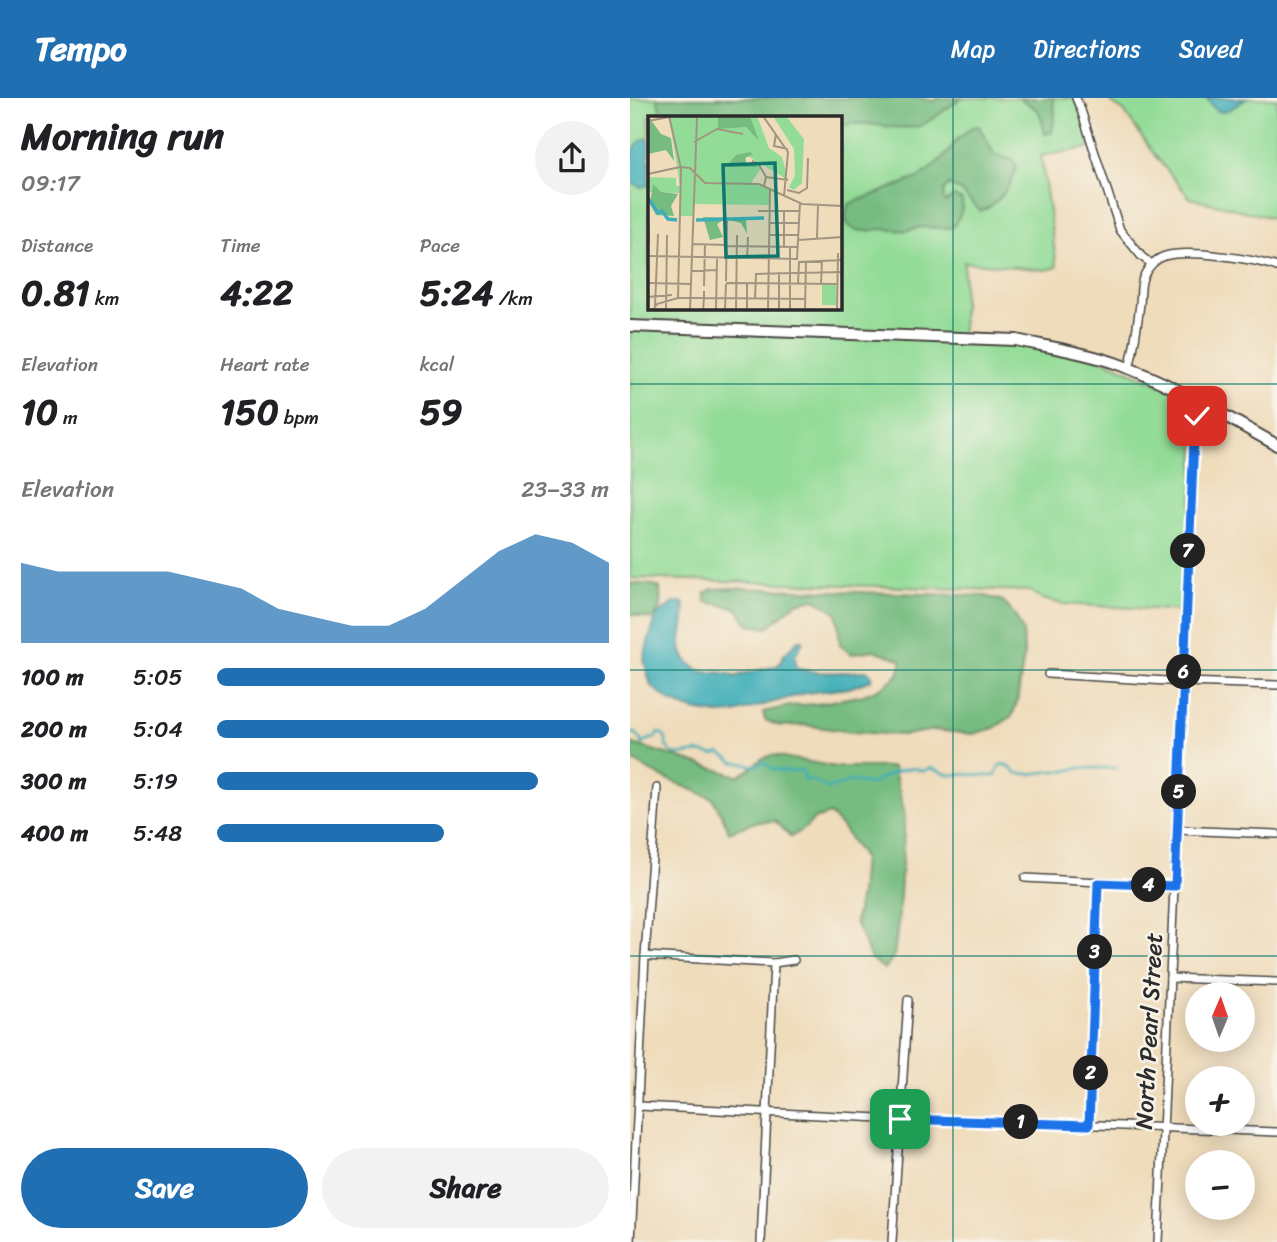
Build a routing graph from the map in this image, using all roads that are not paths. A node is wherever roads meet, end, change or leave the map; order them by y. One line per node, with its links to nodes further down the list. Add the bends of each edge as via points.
1 (1076, 98): 2 (street, via 1120,230)
2 (1152, 264): 3 (street, via 1180,254); 5 (street, via 1143,278)
3 (1277, 267)
4 (630, 326): 5 (main road, via 1016,340 1080,352)
5 (1129, 368): 6 (main road)
6 (1204, 404): 7 (main road); 9 (street, North Pearl Street, via 1195,423)
7 (1277, 445)
8 (1048, 674): 9 (street)
9 (1184, 682): 10 (street); 12 (street, North Pearl Street)
10 (1277, 685)
11 (657, 788): 17 (street)
12 (1177, 830): 13 (street); 16 (street, North Pearl Street)
13 (1277, 834)
14 (1025, 878): 15 (street)
15 (1098, 883): 16 (street); 28 (street)
16 (1175, 886): 20 (street, North Pearl Street)
17 (645, 956): 19 (street); 24 (street)
18 (794, 960): 19 (street)
19 (774, 963): 26 (street)
20 (1170, 978): 21 (street); 29 (street, North Pearl Street)
21 (1277, 982)
22 (908, 1000): 27 (street)
23 (630, 1084): 24 (street)
24 (639, 1085): 25 (street)
25 (639, 1106): 26 (street); 31 (street)
26 (767, 1111): 27 (street); 32 (street)
27 (900, 1119): 28 (street); 33 (street)
28 (1089, 1125): 29 (street)
29 (1164, 1128): 30 (street); 34 (street, North Pearl Street)
30 (1277, 1132)
31 (631, 1242)
32 (761, 1242)
33 (892, 1242)
34 (1158, 1242)

